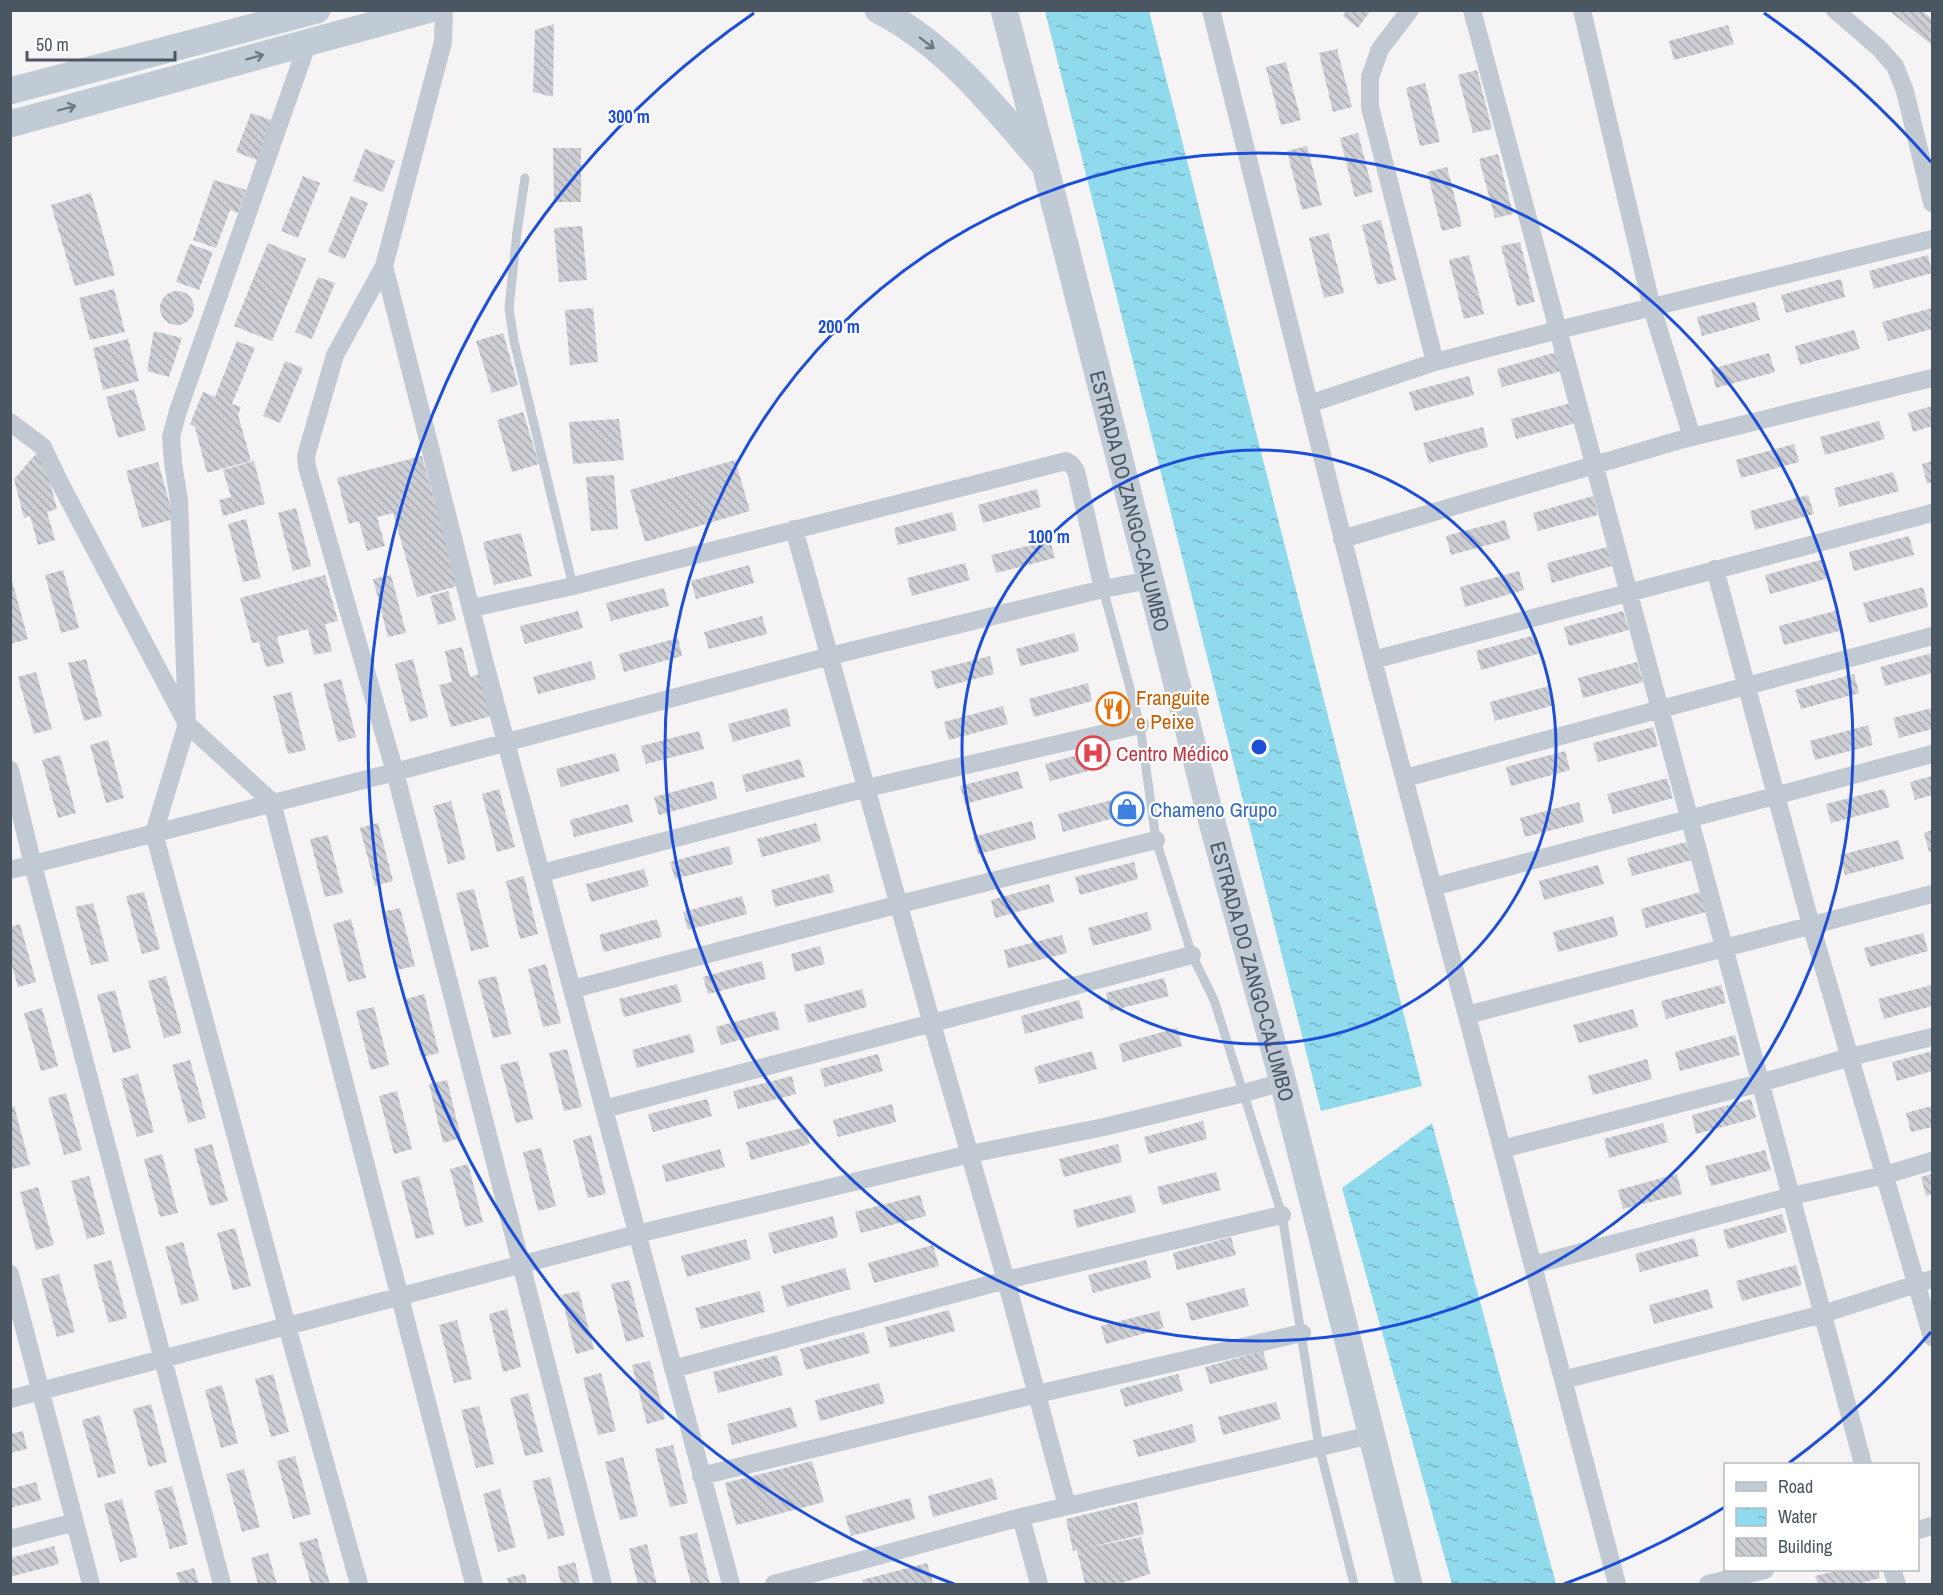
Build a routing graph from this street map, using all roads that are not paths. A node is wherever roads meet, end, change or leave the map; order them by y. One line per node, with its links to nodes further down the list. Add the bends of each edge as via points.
1 (317, 10): 12 (main road)
2 (426, 10): 11 (main road)
3 (444, 10): 18 (street, via 443,42)
4 (878, 10): 14 (main road, one-way to 14, via 941,53)
5 (1004, 10): 14 (main road, ESTRADA DO ZANGO-CALUMBO)
6 (1211, 10): 23 (street)
7 (1410, 10): 21 (street, via 1380,49 1370,77 1370,107)
8 (1472, 10): 20 (street)
9 (1582, 10): 19 (street)
10 (1835, 10): 16 (street, via 1895,66 1905,91)
11 (308, 42): 13 (main road, one-way to 11); 41 (street, via 171,437 179,500)
12 (10, 91)
13 (10, 124)
14 (1045, 166): 31 (main road, ESTRADA DO ZANGO-CALUMBO)
15 (525, 178): 32 (lane, via 509,308)
16 (1932, 203)
17 (1932, 239): 19 (street)
18 (384, 266): 35 (street); 46 (street, via 335,355 306,456 308,478)
19 (1652, 308): 20 (street); 25 (street)
20 (1558, 330): 21 (street); 26 (street)
21 (1436, 362): 23 (street)
22 (1932, 378): 25 (street)
23 (1309, 404): 29 (street)
24 (10, 422): 41 (street, via 43,447)
25 (1692, 437): 26 (street)
26 (1594, 465): 29 (street); 34 (street)
27 (1932, 513): 30 (street)
28 (794, 529): 32 (street); 33 (street, via 1066,461 1076,471); 37 (street)
29 (1342, 538): 38 (street)
30 (1715, 569): 34 (street); 39 (street)
31 (1150, 580): 33 (street); 68 (main road, ESTRADA DO ZANGO-CALUMBO)
32 (573, 586): 35 (street)
33 (1103, 589): 37 (street); 42 (lane)
34 (1629, 592): 38 (street); 40 (street)
35 (472, 608): 43 (street)
36 (1932, 636): 39 (street)
37 (830, 656): 43 (street); 48 (street)
38 (1373, 660): 47 (street)
39 (1746, 686): 40 (street); 49 (street)
40 (1660, 710): 47 (street); 51 (street)
41 (187, 724): 50 (street); 52 (street)
42 (1140, 725): 48 (street); 53 (lane)
43 (507, 741): 46 (street); 56 (street)
44 (1932, 754): 49 (street)
45 (10, 770): 54 (street)
46 (395, 772): 50 (street); 79 (street)
47 (1405, 778): 57 (street)
48 (867, 788): 56 (street); 59 (street)
49 (1776, 796): 51 (street); 60 (street)
50 (272, 802): 52 (street); 84 (street)
51 (1689, 819): 57 (street); 61 (street)
52 (154, 833): 54 (street); 86 (street)
53 (1156, 840): 59 (street); 62 (lane)
54 (33, 865): 55 (street); 89 (street)
55 (10, 870)
56 (542, 873): 63 (street)
57 (1433, 887): 64 (street)
58 (1932, 894): 60 (street)
59 (900, 904): 63 (street); 65 (street)
60 (1812, 925): 61 (street); 67 (street)
61 (1724, 948): 64 (street); 69 (street)
62 (1192, 955): 65 (street); 70 (lane, via 1214,1000)
63 (573, 989): 71 (street)
64 (1467, 1015): 72 (street)
65 (932, 1024): 71 (street); 73 (street)
66 (1932, 1037): 67 (street)
67 (1850, 1058): 69 (street); 75 (street)
68 (1283, 1082): 70 (street); 95 (main road, ESTRADA DO ZANGO-CALUMBO)
69 (1760, 1083): 72 (street); 76 (street)
70 (1244, 1093): 73 (street); 77 (lane)
71 (604, 1109): 78 (street)
72 (1502, 1149): 80 (street)
73 (970, 1154): 78 (street); 82 (street)
74 (1932, 1161): 75 (street)
75 (1885, 1175): 76 (street); 83 (street)
76 (1792, 1196): 80 (street); 85 (street)
77 (1282, 1215): 82 (street); 87 (lane)
78 (637, 1234): 79 (street); 90 (street)
79 (521, 1265): 84 (street); 108 (street)
80 (1533, 1265): 91 (street)
81 (10, 1274): 92 (street)
82 (1006, 1280): 90 (street); 93 (street)
83 (1925, 1281): 85 (street); 88 (street)
84 (399, 1297): 86 (street); 107 (street)
85 (1823, 1314): 91 (street); 97 (street)
86 (287, 1326): 89 (street); 106 (street)
87 (1302, 1333): 93 (street); 96 (lane)
88 (1932, 1337)
89 (163, 1359): 92 (street); 105 (street)
90 (673, 1369): 98 (street)
91 (1563, 1380): 114 (street)
92 (41, 1391): 94 (street); 101 (street)
93 (1037, 1394): 98 (street); 99 (street)
94 (10, 1399)
95 (1371, 1436): 96 (street); 113 (main road, ESTRADA DO ZANGO-CALUMBO)
96 (1320, 1446): 99 (street); 112 (lane)
97 (1863, 1463)
98 (701, 1476): 109 (street)
99 (1067, 1506): 100 (street)
100 (1021, 1517): 110 (street); 111 (street)
101 (75, 1522): 102 (street); 104 (street)
102 (10, 1539)
103 (1757, 1571): 115 (street)
104 (91, 1584)
105 (222, 1584)
106 (359, 1584)
107 (474, 1584)
108 (603, 1584)
109 (731, 1584)
110 (774, 1584)
111 (1039, 1584)
112 (1354, 1584)
113 (1409, 1584)
114 (1617, 1584)
115 (1708, 1584)

